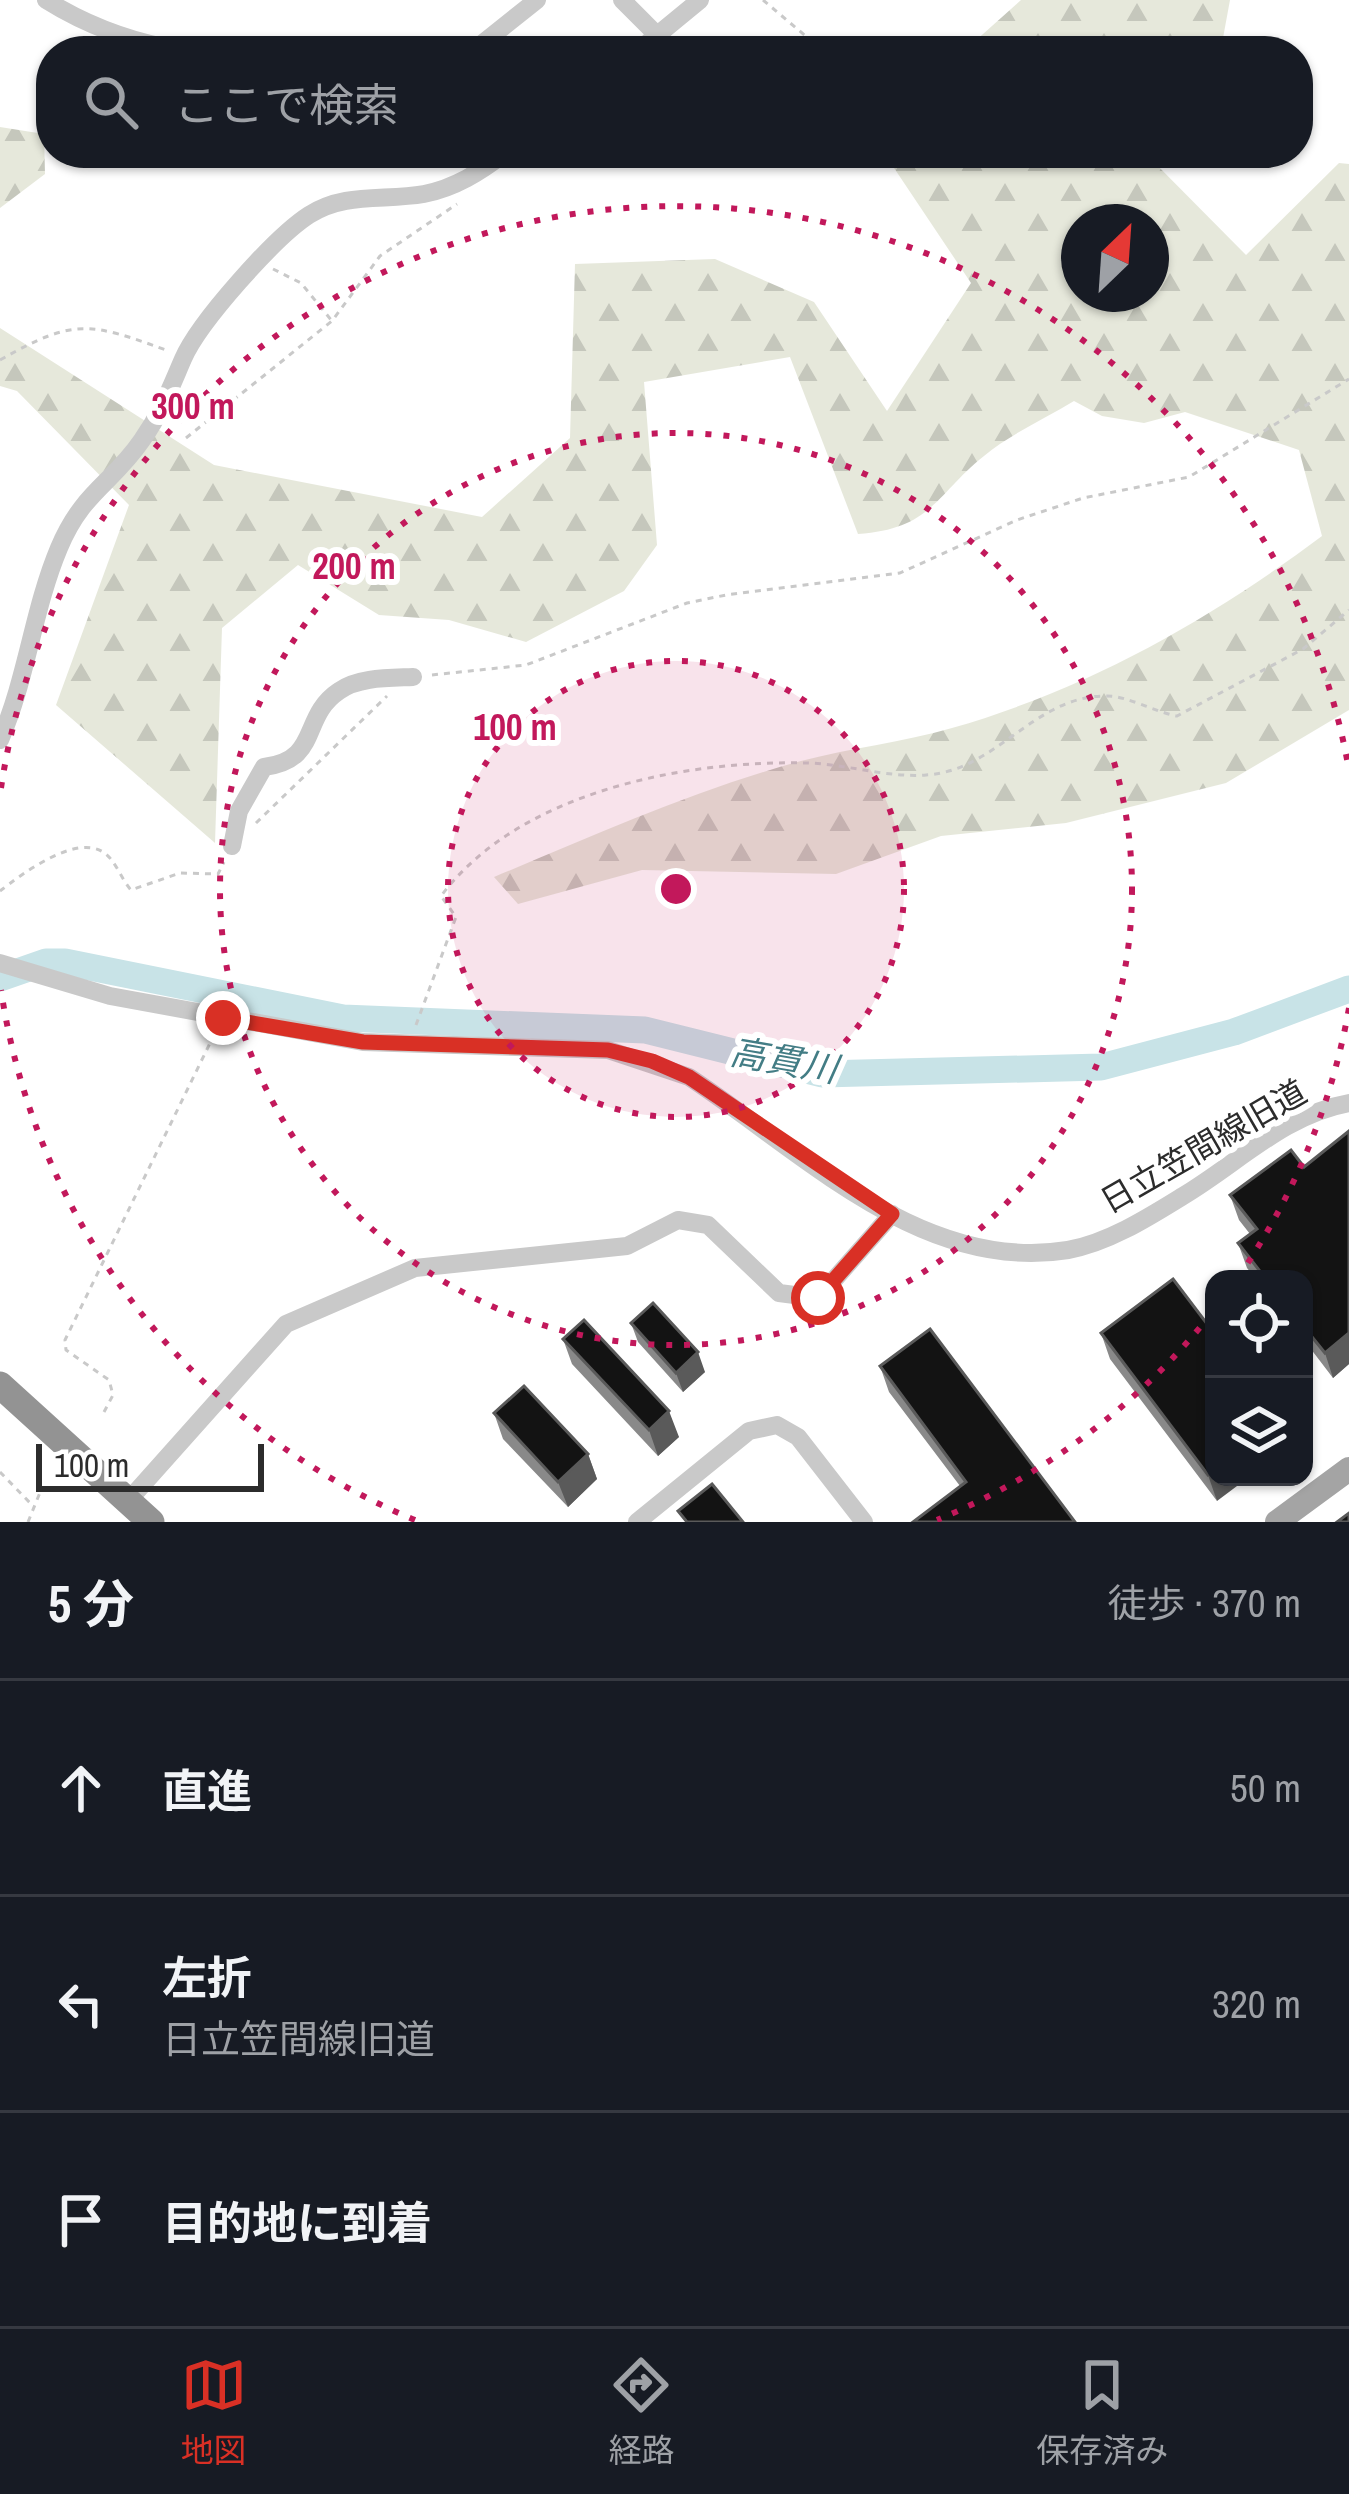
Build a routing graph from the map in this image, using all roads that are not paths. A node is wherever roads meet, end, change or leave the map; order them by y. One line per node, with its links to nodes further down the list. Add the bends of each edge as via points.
1 (46, 0): 5 (street)
2 (537, 0): 6 (street)
3 (622, 0): 7 (street)
4 (700, 0): 7 (street)
5 (120, 36)
6 (492, 36)
7 (658, 36)
8 (486, 168): 10 (street, via 426,194 336,200 304,218 240,281 183,356 171,398 138,447 82,502)
9 (413, 677): 11 (street, via 343,687 322,704 299,754 264,767 248,789)
10 (0, 740)
11 (232, 846)
12 (2, 964): 14 (street, 日立笠間線旧道, via 223,1018 363,1042 590,1049 652,1061 689,1077)
13 (1349, 1103): 14 (street, 日立笠間線旧道, via 1298,1119 1186,1195 1070,1250 958,1246)
14 (892, 1214): 17 (street, via 818,1298 778,1293 708,1225 678,1220 627,1246 416,1268 286,1324)
15 (0, 1385): 17 (highway)
16 (1349, 1469): 21 (main road)
17 (128, 1502): 18 (highway)
18 (151, 1522)
19 (637, 1522): 20 (street, via 749,1431 777,1425 799,1437)
20 (865, 1522)
21 (1276, 1522)

